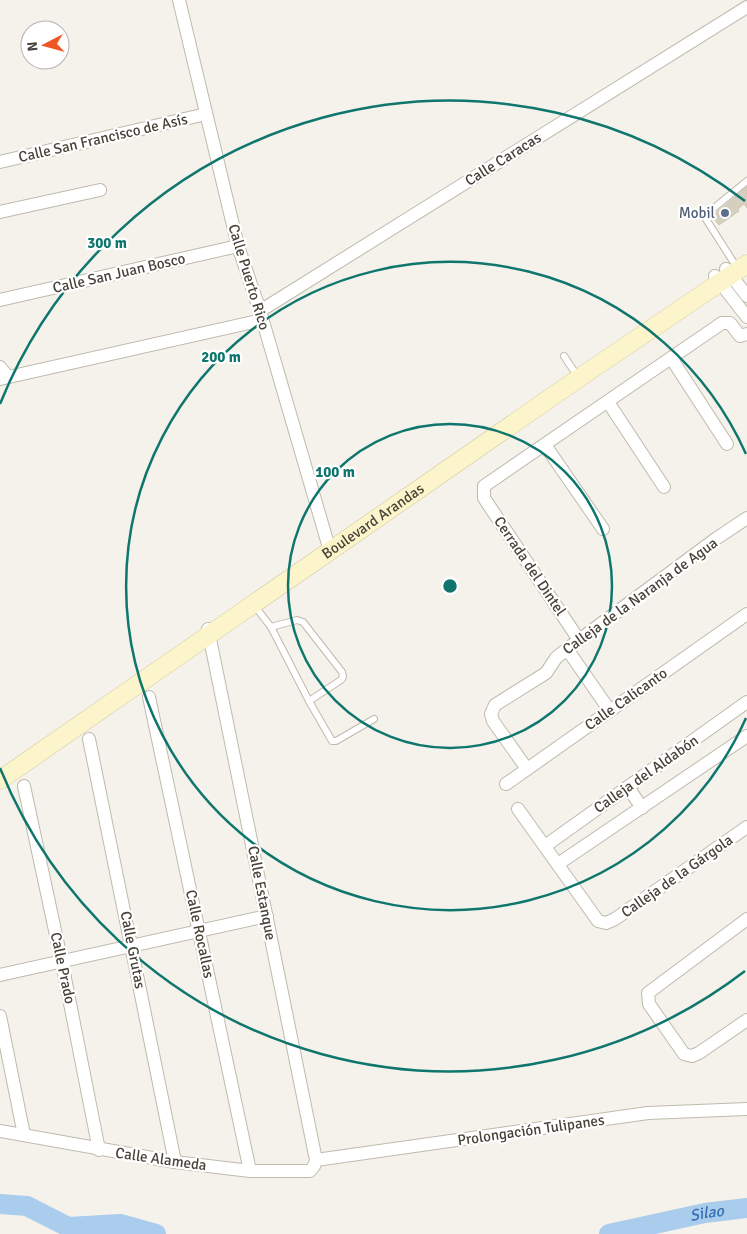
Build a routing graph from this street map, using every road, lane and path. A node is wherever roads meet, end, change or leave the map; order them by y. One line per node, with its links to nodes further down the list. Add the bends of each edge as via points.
1 (179, 0): 4 (street, Calle Puerto Rico)
2 (746, 0): 3 (street)
3 (747, 6): 13 (street, Calle Caracas)
4 (206, 114): 5 (street, Calle San Francisco de Asís); 9 (street, Calle Puerto Rico)
5 (0, 162)
6 (747, 181): 10 (lane, via 704,216)
7 (100, 190): 8 (street)
8 (0, 212)
9 (238, 246): 12 (street, Calle San Juan Bosco); 13 (street, Calle Puerto Rico)
10 (731, 269): 11 (street); 14 (street); 19 (main road, Boulevard Arandas)
11 (747, 296)
12 (0, 300)
13 (261, 315): 18 (street, Calle Caracas); 26 (street, Calle Puerto Rico)
14 (747, 317)
15 (747, 334): 17 (street, via 740,336 730,323 722,323)
16 (564, 356): 19 (lane)
17 (671, 358): 20 (street); 21 (street)
18 (3, 374)
19 (577, 376): 26 (main road, Boulevard Arandas)
20 (608, 402): 22 (street); 23 (street)
21 (728, 444)
22 (544, 445): 25 (street); 31 (street, Cerrada del Dintel, via 484,486 484,498)
23 (664, 487)
24 (747, 518): 31 (street, Calleja de la Naranja de Agua)
25 (603, 529)
26 (329, 547): 27 (main road, Boulevard Arandas); 30 (main road, Boulevard Arandas)
27 (253, 604): 29 (lane); 30 (main road, Boulevard Arandas)
28 (747, 614): 36 (street, Calle Calicanto)
29 (271, 627): 34 (lane); 34 (lane, via 297,620 303,622 342,672 341,680)
30 (208, 630): 40 (main road, Boulevard Arandas); 42 (main road, Boulevard Arandas); 51 (street, Calle Estanque)
31 (579, 640): 32 (street, Calleja de la Naranja de Agua)
32 (567, 649): 36 (street); 41 (street, Calleja de la Naranja de Agua, via 546,673 495,705 491,714)
33 (149, 697): 53 (street, Calle Rocallas)
34 (309, 701): 37 (lane, via 332,741)
35 (747, 702): 45 (street, Calleja del Aldabón)
36 (610, 710): 41 (street, Calle Calicanto)
37 (374, 719)
38 (747, 736): 46 (street, Calleja del Aldabón)
39 (89, 739): 54 (street, Calle Grutas)
40 (0, 767)
41 (527, 769): 43 (street, Calle Calicanto)
42 (0, 780)
43 (506, 784)
44 (24, 786): 55 (street, Calle Prado)
45 (628, 787): 46 (street); 49 (street, Calleja del Aldabón)
46 (642, 808): 50 (street, Calleja del Aldabón)
47 (518, 809): 49 (street)
48 (747, 827): 50 (street, Calleja de la Gárgola, via 606,923 598,921)
49 (545, 846): 50 (street)
50 (558, 864)
51 (267, 916): 53 (street); 63 (street, Calle Estanque)
52 (747, 919): 58 (street, via 648,993 649,1004 684,1054 692,1056 699,1053)
53 (199, 931): 54 (street); 65 (street, Calle Rocallas)
54 (133, 947): 55 (street); 64 (street, Calle Grutas)
55 (62, 963): 56 (street); 62 (street, Calle Prado)
56 (0, 975)
57 (0, 1016): 61 (street)
58 (747, 1020)
59 (747, 1109): 63 (street, Prolongación Tulipanes, via 648,1113)
60 (0, 1131): 61 (street, Calle Alameda)
61 (24, 1135): 62 (street, Calle Alameda)
62 (99, 1150): 64 (street, Calle Alameda)
63 (316, 1160): 65 (street, Calle Alameda, via 310,1171)
64 (175, 1162): 65 (street, Calle Alameda)
65 (250, 1171)

